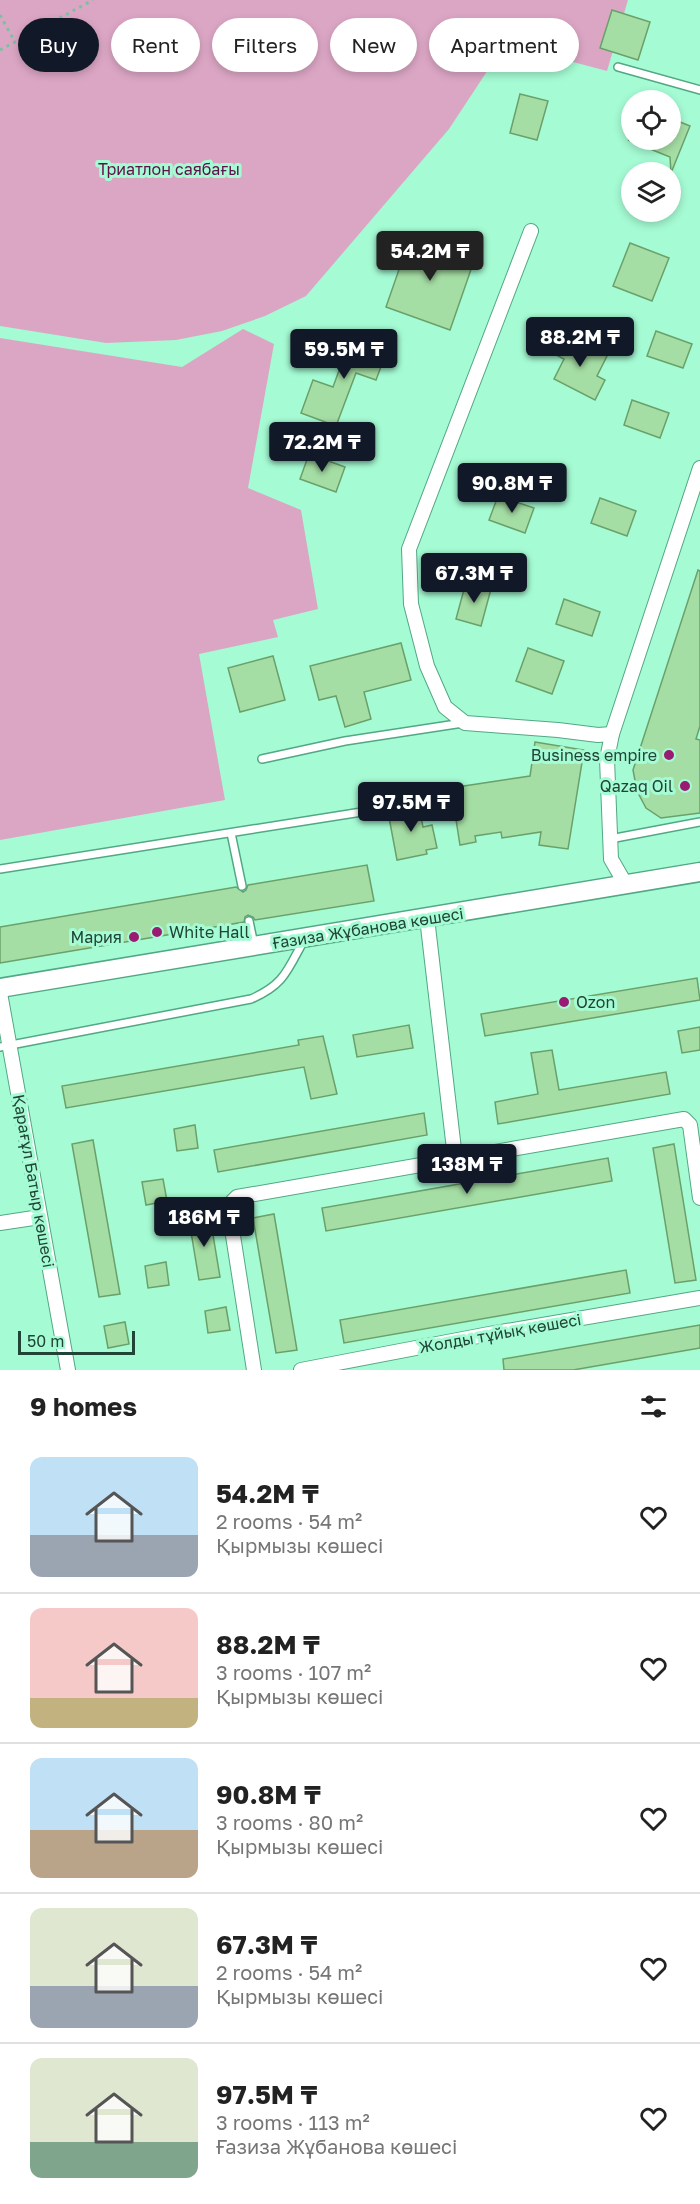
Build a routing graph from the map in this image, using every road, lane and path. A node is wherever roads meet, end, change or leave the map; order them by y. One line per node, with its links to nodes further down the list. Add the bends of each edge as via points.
1 (93, 0): 3 (path)
2 (0, 15): 3 (path)
3 (15, 42): 4 (path)
4 (0, 49)
5 (618, 67): 6 (lane)
6 (700, 90)
7 (531, 231): 9 (street, via 409,549 411,604 427,666 445,707)
8 (700, 468): 10 (street)
9 (465, 723): 10 (street); 11 (lane, via 345,741)
10 (612, 734): 15 (street, via 607,759)
11 (262, 759)
12 (368, 811): 14 (lane)
13 (700, 822): 15 (lane)
14 (231, 833): 16 (lane); 19 (lane)
15 (610, 839): 18 (street, via 611,859)
16 (0, 869)
17 (700, 872): 18 (street, Ғазиза Жұбанова көшесі)
18 (626, 885): 20 (street, Ғазиза Жұбанова көшесі)
19 (242, 886)
20 (428, 918): 22 (street, Ғазиза Жұбанова көшесі); 27 (street)
21 (249, 921): 23 (lane)
22 (305, 938): 23 (street, Ғазиза Жұбанова көшесі); 26 (lane, via 285,975 270,991 250,999)
23 (254, 946): 24 (street, Ғазиза Жұбанова көшесі)
24 (0, 988)
25 (0, 993): 26 (street, Қарағұл Батыр көшесі)
26 (5, 1046): 29 (street, Қарағұл Батыр көшесі)
27 (455, 1158): 28 (street, via 684,1119 690,1125); 33 (street, via 237,1197 231,1203)
28 (700, 1198)
29 (40, 1217): 30 (street); 32 (street, Қарағұл Батыр көшесі)
30 (0, 1223)
31 (700, 1298): 34 (street, Жолды тұйық көшесі)
32 (69, 1370)
33 (254, 1370)
34 (301, 1370)

